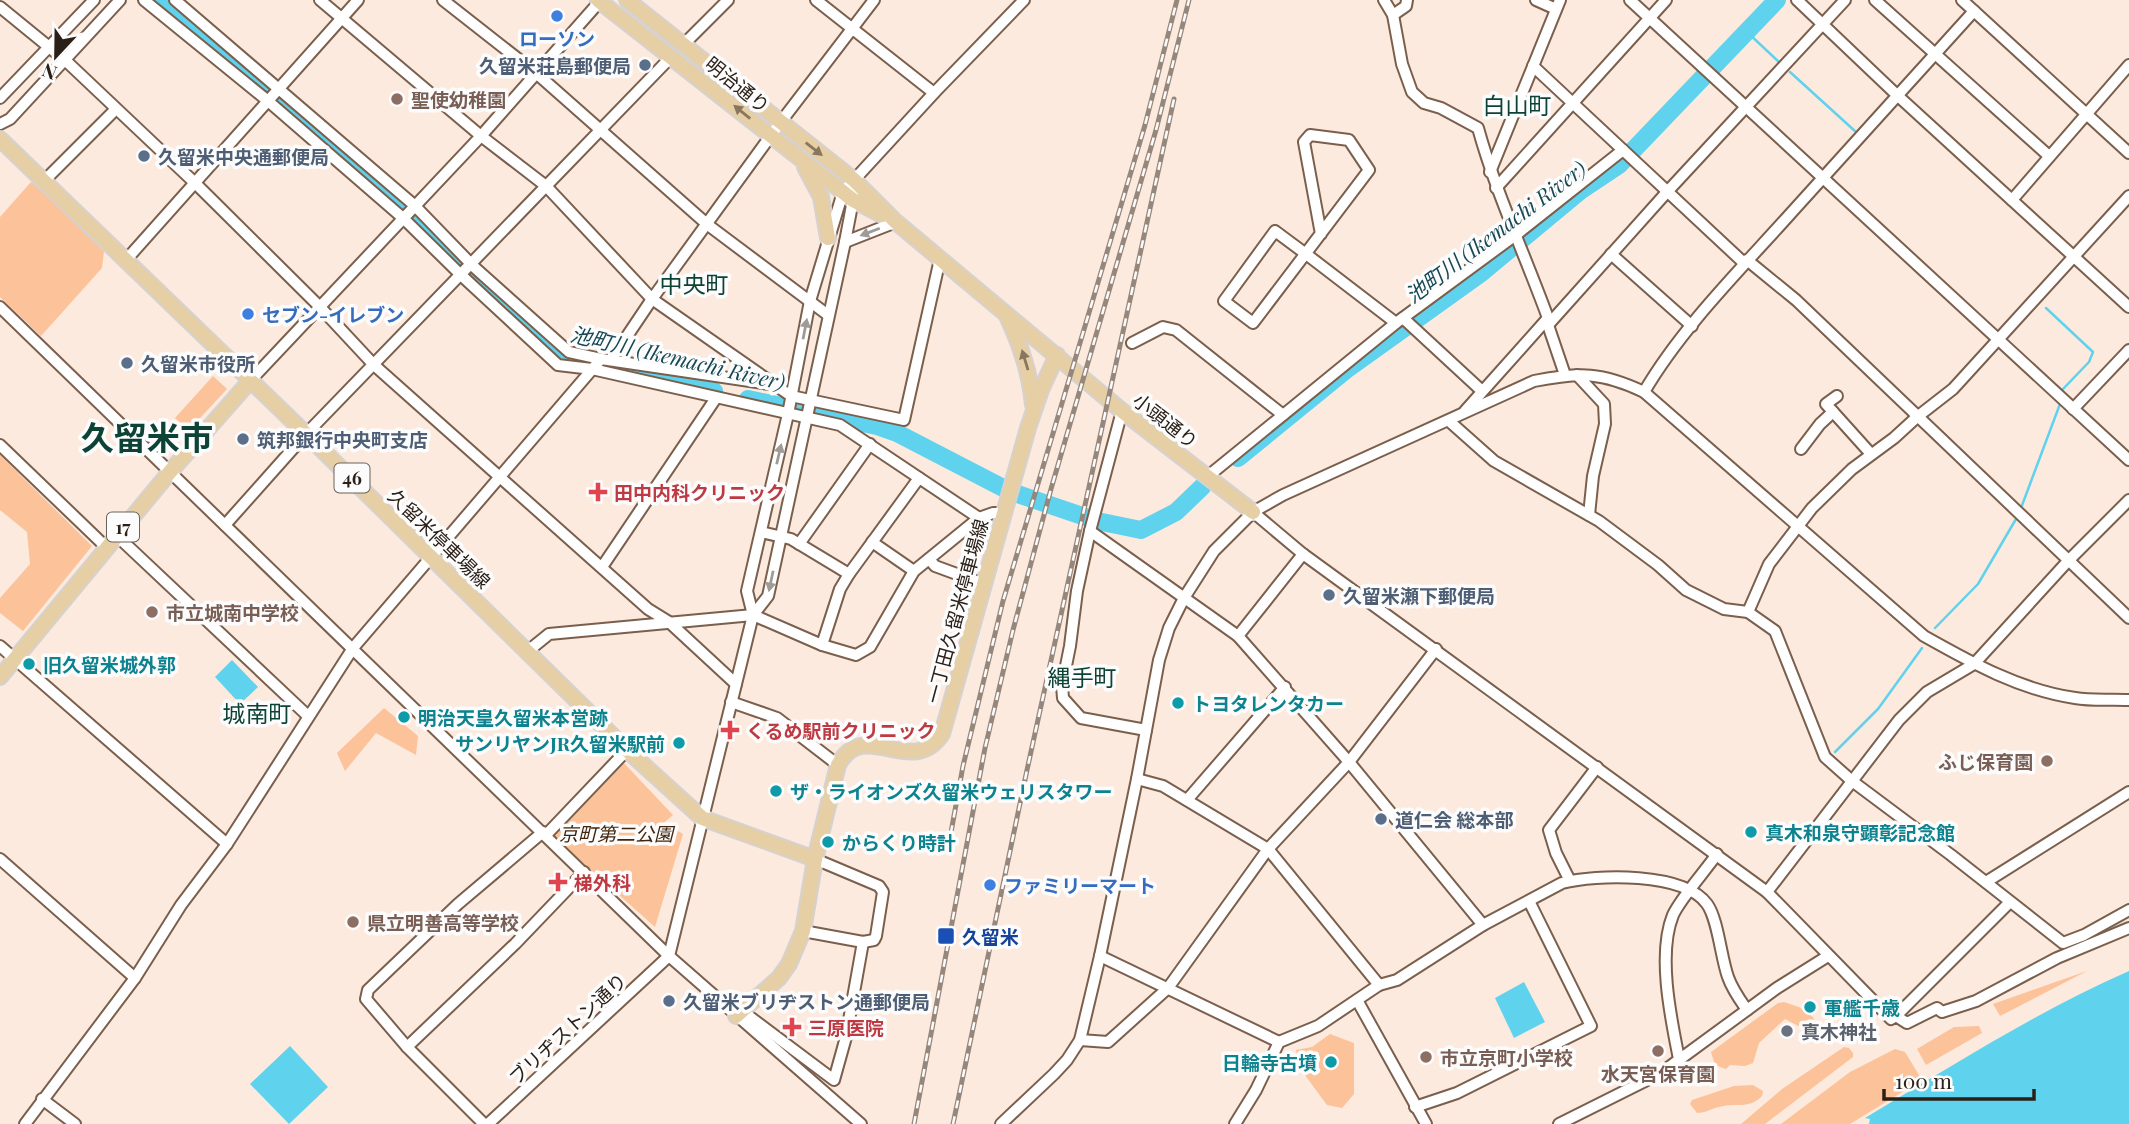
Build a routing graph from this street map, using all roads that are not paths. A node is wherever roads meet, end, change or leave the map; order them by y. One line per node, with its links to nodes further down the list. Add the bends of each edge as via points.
1 (94, 0): 32 (street)
2 (120, 0): 35 (street)
3 (144, 0): 43 (street)
4 (175, 0): 39 (street)
5 (320, 0): 27 (street)
6 (358, 0): 27 (street)
7 (443, 0): 38 (street)
8 (627, 0): 31 (main road, 明治通り)
9 (728, 0): 31 (street)
10 (816, 0): 30 (street)
11 (874, 0): 30 (street)
12 (1024, 0): 40 (street)
13 (1384, 0): 26 (street)
14 (1407, 0): 26 (street)
15 (1536, 0): 23 (street)
16 (1630, 0): 28 (street)
17 (1666, 0): 28 (street)
18 (1797, 0): 29 (street)
19 (1845, 0): 29 (street)
20 (1875, 0): 33 (street)
21 (1962, 0): 25 (street)
22 (600, 1): 34 (main road, 明治通り); 38 (street)
23 (1558, 4): 37 (street)
24 (0, 7): 32 (street)
25 (1974, 11): 33 (street); 47 (street)
26 (1393, 15): 57 (street, via 1412,92 1424,103 1478,128)
27 (342, 18): 39 (street); 51 (street)
28 (1650, 18): 44 (street); 45 (street)
29 (1823, 24): 41 (street); 45 (street)
30 (851, 27): 40 (street); 50 (street)
31 (683, 45): 50 (main road, 明治通り)
32 (49, 47): 35 (street); 42 (street)
33 (1936, 54): 41 (street); 55 (street)
34 (672, 56): 49 (street); 50 (main road, 明治通り, one-way to 34)
35 (65, 60): 46 (street); 48 (street)
36 (2129, 65): 47 (street)
37 (1534, 66): 44 (street); 57 (street)
38 (537, 73): 49 (street); 51 (street)
39 (279, 88): 43 (street); 68 (street)
40 (934, 93): 59 (street)
41 (1898, 96): 58 (street); 67 (street)
42 (0, 98)
43 (268, 101): 61 (street); 69 (street)
44 (1572, 103): 53 (street); 63 (street)
45 (1746, 107): 58 (street); 64 (street)
46 (116, 109): 60 (street); 61 (street)
47 (2086, 113): 54 (street); 55 (street)
48 (0, 124)
49 (601, 129): 62 (street); 71 (street)
50 (776, 129): 56 (main road, 明治通り); 59 (main road, 明治通り, one-way to 59); 71 (street)
51 (481, 136): 62 (street); 68 (street)
52 (0, 139): 60 (main road, 久留米停車場線 / 46)
53 (1623, 150): 64 (street); 73 (street)
54 (2129, 153)
55 (2049, 156): 67 (street)
56 (798, 157): 65 (main road, 明治通り); 74 (main road, via 821,197)
57 (1490, 172): 63 (street)
58 (1822, 178): 81 (street); 94 (street)
59 (854, 180): 65 (street); 70 (main road)
60 (43, 182): 80 (main road, 久留米停車場線 / 46)
61 (195, 183): 80 (street); 86 (street)
62 (546, 186): 82 (street); 84 (street)
63 (1496, 188): 73 (street)
64 (1667, 192): 77 (street); 81 (street)
65 (848, 196): 70 (main road); 74 (street); 75 (street)
66 (2129, 196): 78 (street)
67 (2012, 200): 78 (street)
68 (414, 205): 69 (street); 82 (street)
69 (403, 218): 83 (street); 86 (street)
70 (896, 222): 75 (street, one-way to 75); 79 (main road)
71 (708, 225): 84 (street); 85 (street)
72 (1321, 234): 72 (street, via 1368,170 1349,140 1310,135 1304,142); 76 (street)
73 (1517, 234): 91 (street); 92 (street)
74 (828, 238): 85 (street)
75 (845, 242): 90 (street)
76 (1306, 254): 76 (street, via 1275,231 1224,301 1253,323); 91 (street)
77 (1611, 254): 92 (street); 93 (street)
78 (2073, 255): 88 (street); 94 (street)
79 (940, 259): 89 (main road); 110 (street, via 904,420)
80 (126, 260): 103 (main road, 久留米停車場線 / 46)
81 (1746, 262): 93 (street); 118 (street, via 1796,300)
82 (471, 263): 83 (street); 98 (street, via 569,352)
83 (461, 275): 99 (street); 100 (street, via 558,365)
84 (652, 299): 98 (street); 104 (street)
85 (810, 301): 90 (street); 107 (street, one-way to 85)
86 (319, 306): 99 (street); 103 (street)
87 (0, 307): 127 (street)
88 (2129, 307)
89 (1006, 313): 97 (main road); 112 (main road, one-way to 89, via 1024,356)
90 (828, 315): 110 (street)
91 (1400, 320): 105 (street); 116 (street)
92 (1548, 321): 101 (street); 105 (street)
93 (1692, 326): 106 (street)
94 (1998, 338): 111 (street); 118 (street, via 1953,389)
95 (1132, 343): 116 (street, via 1163,327 1176,330)
96 (2129, 351): 111 (street)
97 (1057, 355): 112 (main road, 一丁田久留米停車場線); 113 (main road, 小頭通り)
98 (606, 360): 100 (street); 104 (street)
99 (374, 365): 121 (street); 128 (street)
100 (592, 369): 109 (street); 128 (street)
101 (1565, 375): 102 (street); 117 (street, via 1534,381)
102 (1577, 375): 106 (street, via 1604,376); 134 (street, via 1604,404 1605,424)
103 (250, 381): 121 (main road, 久留米停車場線 / 46); 127 (main road, 17)
104 (772, 384): 107 (street)
105 (1482, 391): 117 (street)
106 (1644, 392): 136 (street)
107 (791, 396): 110 (street); 115 (street)
108 (1837, 396): 114 (street, via 1826,404)
109 (716, 398): 115 (street); 149 (street)
110 (811, 400): 119 (street)
111 (2073, 409): 126 (street)
112 (1034, 410): 132 (main road, 一丁田久留米停車場線)
113 (1122, 411): 129 (main road, 小頭通り); 138 (street)
114 (1833, 412): 124 (street); 125 (street)
115 (788, 414): 119 (street); 139 (street, one-way to 115)
116 (1283, 415): 129 (street)
117 (1461, 415): 120 (street)
118 (1917, 417): 125 (street); 148 (street)
119 (807, 419): 122 (street, via 840,425); 141 (street)
120 (1449, 421): 133 (street); 134 (street, via 1494,461)
121 (306, 434): 137 (street); 146 (main road, 久留米停車場線 / 46)
122 (870, 444): 130 (street); 143 (street)
123 (0, 445): 144 (street)
124 (1801, 449)
125 (1871, 454): 136 (street)
126 (2129, 460)
127 (169, 473): 137 (street); 140 (main road, 17)
128 (502, 476): 146 (street); 149 (street)
129 (1207, 477): 133 (main road, 小頭通り)
130 (919, 478): 135 (street); 142 (street)
131 (2129, 500): 148 (street)
132 (1004, 510): 135 (street); 152 (main road, 一丁田久留米停車場線)
133 (1253, 512): 145 (street); 153 (street, via 1213,551)
134 (1589, 515): 154 (street, via 1686,590 1724,609)
135 (979, 518): 147 (street)
136 (1799, 525): 154 (street, via 1769,564); 165 (street, via 1924,636)
137 (225, 526): 161 (street)
138 (1090, 531): 153 (street); 172 (street, via 1063,698 1081,718)
139 (761, 532): 141 (street); 155 (street, via 747,591)
140 (116, 535): 144 (main road, 17); 171 (street)
141 (781, 537): 143 (street); 155 (street, one-way to 155, via 768,596)
142 (872, 542): 150 (street); 151 (street)
143 (799, 544): 151 (street)
144 (106, 547): 164 (main road, 17)
145 (1303, 554): 158 (street); 162 (street)
146 (431, 556): 161 (street); 163 (main road, 久留米停車場線 / 46)
147 (929, 559): 150 (street); 152 (street, via 935,566)
148 (2068, 561): 156 (street); 165 (street)
149 (602, 567): 157 (street)
150 (914, 571): 159 (street, via 870,647 856,655)
151 (849, 574): 159 (street)
152 (984, 584): 175 (main road, 一丁田久留米停車場線, via 946,723 934,747 906,751 860,744 845,752)
153 (1184, 598): 158 (street); 172 (street, via 1159,660)
154 (1748, 612): 178 (street, via 1775,631 1825,757)
155 (753, 615): 157 (street); 159 (street); 167 (street)
156 (2129, 618)
157 (669, 622): 163 (street, via 550,634); 167 (street)
158 (1238, 636): 168 (street)
159 (822, 645)
160 (0, 646): 164 (street)
161 (353, 648): 171 (street); 182 (street)
162 (1436, 649): 174 (street); 176 (street)
163 (528, 651): 173 (main road, 久留米停車場線 / 46)
164 (15, 659): 166 (main road, 17); 183 (street)
165 (1975, 664): 169 (street, via 2031,688 2076,698); 178 (street, via 1927,692)
166 (0, 677)
167 (736, 684): 170 (street)
168 (1285, 687): 174 (street); 180 (street)
169 (2129, 700)
170 (731, 702): 175 (street, via 777,718); 181 (street)
171 (308, 716): 183 (street)
172 (1146, 730): 177 (street)
173 (627, 750): 181 (main road, 久留米停車場線 / 46); 182 (street)
174 (1349, 761): 184 (street); 196 (street)
175 (838, 765): 187 (main road)
176 (1597, 767): 185 (street); 189 (street, via 1549,830)
177 (1137, 779): 180 (street, via 1163,786); 200 (street)
178 (1852, 781): 190 (street); 192 (street)
179 (2129, 792): 190 (street)
180 (1187, 800): 184 (street)
181 (702, 818): 187 (main road, 46); 202 (street)
182 (544, 834): 188 (street); 212 (street, via 458,904 368,989 366,999)
183 (227, 844): 203 (street)
184 (1268, 849): 204 (street); 205 (street)
185 (1717, 854): 191 (street); 192 (street)
186 (0, 859): 203 (street)
187 (815, 859): 198 (main road); 199 (street, via 879,886 883,892 876,936)
188 (583, 872): 202 (street); 212 (street)
189 (1570, 881): 191 (street, via 1641,878); 193 (street)
190 (1986, 882): 194 (street)
191 (1691, 890): 207 (street, via 1707,904 1728,979); 213 (street, via 1674,913 1668,932 1668,998)
192 (1767, 892): 201 (street)
193 (1530, 901): 196 (street); 215 (street, via 1591,1026 1457,1094)
194 (2010, 902): 195 (street, via 2063,943); 209 (street)
195 (2129, 910)
196 (1483, 925): 204 (street, via 1396,980)
197 (2129, 928): 209 (street, via 2057,958 1976,1001 1942,1012 1937,1008 1907,1023)
198 (803, 931): 199 (street); 208 (main road, via 779,978)
199 (863, 942): 208 (street, via 834,1080)
200 (1100, 956): 205 (street); 210 (street)
201 (1828, 956): 207 (street); 209 (street, via 1888,1018)
202 (669, 957): 208 (street); 218 (street, ブリヂストン通り)
203 (135, 978): 214 (street)
204 (1379, 985): 206 (street)
205 (1168, 988): 210 (street, via 1108,1042); 211 (street)
206 (1357, 1000): 211 (street, via 1318,1026); 215 (street)
207 (1747, 1010): 213 (street)
208 (739, 1014): 219 (street)
209 (1896, 1016)
210 (1080, 1040): 220 (street, via 1054,1074)
211 (1279, 1042): 221 (street)
212 (407, 1047): 218 (street)
213 (1679, 1059): 223 (street, via 1661,1073)
214 (42, 1099): 216 (street); 217 (street)
215 (1415, 1107): 222 (street)
216 (25, 1124)
217 (75, 1124)
218 (486, 1124)
219 (861, 1124)
220 (1001, 1124)
221 (1235, 1124)
222 (1426, 1124)
223 (1559, 1124)

